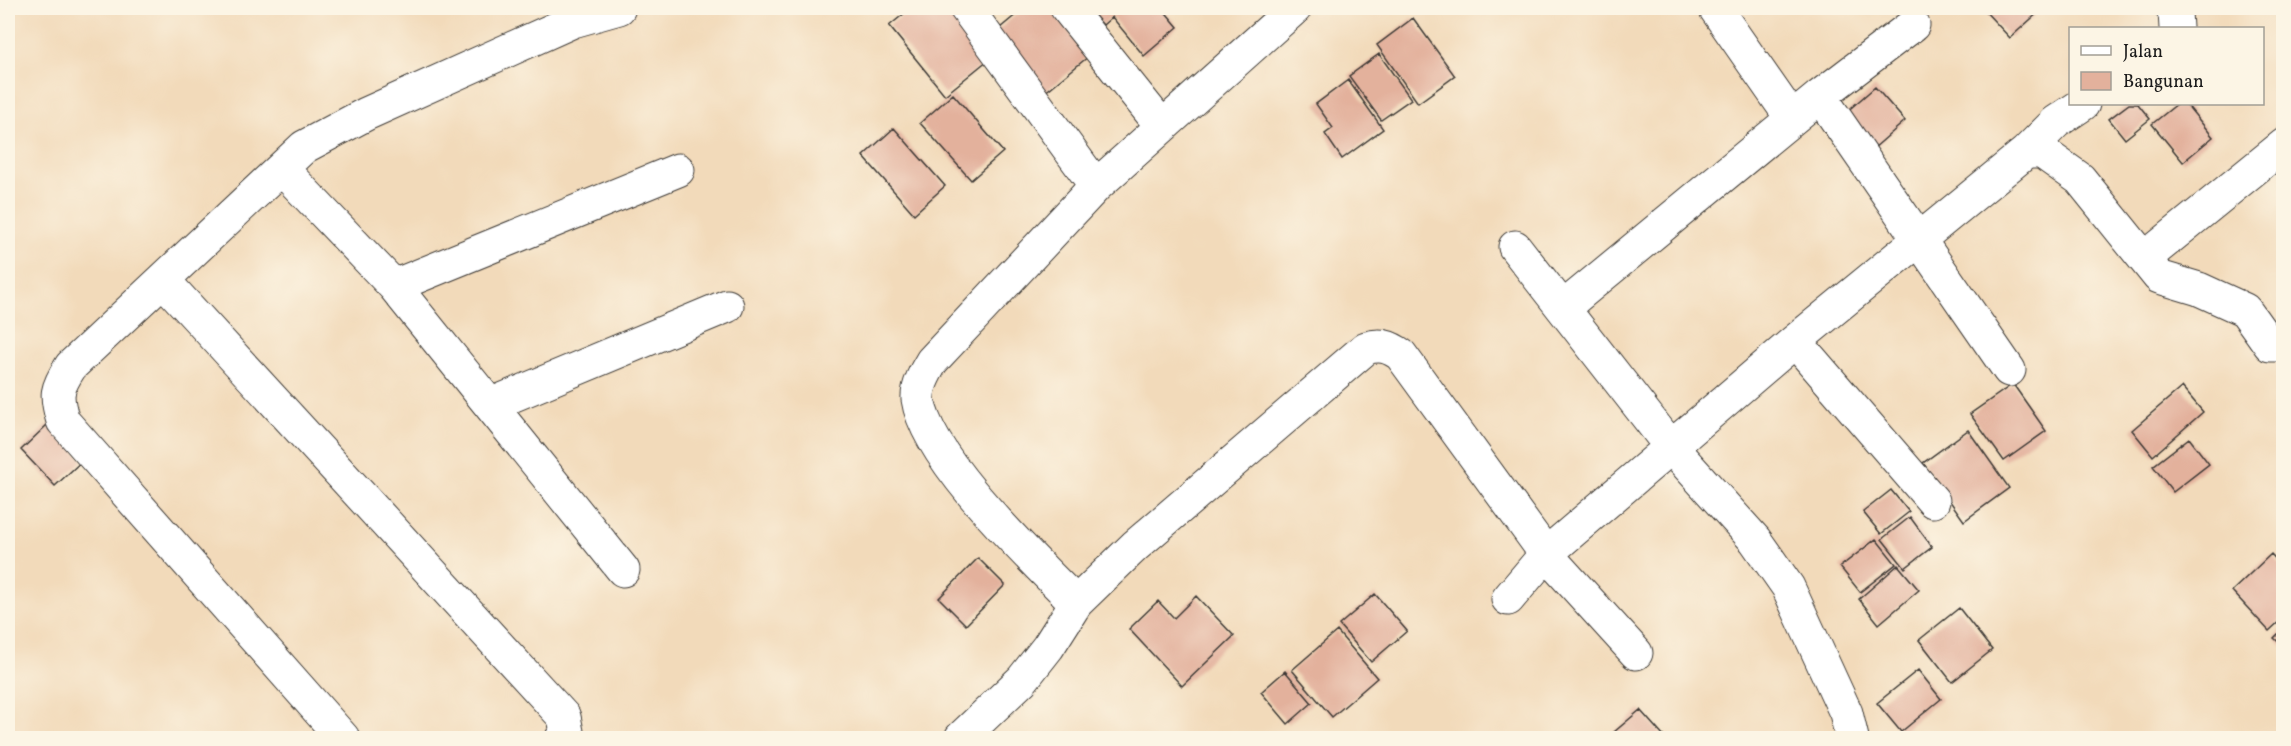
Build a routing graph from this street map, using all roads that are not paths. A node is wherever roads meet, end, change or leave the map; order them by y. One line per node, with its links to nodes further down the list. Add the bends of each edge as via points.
1 (619, 8): 7 (street)
2 (966, 8): 18 (street)
3 (1067, 8): 13 (street)
4 (1295, 8): 13 (street)
5 (1715, 8): 12 (street)
6 (2172, 8): 9 (street)
7 (571, 14): 16 (street, via 304,147)
8 (1913, 25): 10 (street)
9 (2176, 27)
10 (1820, 96): 12 (street); 19 (street)
11 (2082, 105): 15 (street, via 2056,122)
12 (1791, 117): 25 (street)
13 (1161, 125): 18 (street)
14 (2283, 145): 21 (street)
15 (2026, 152): 19 (street); 21 (street, via 2043,152 2080,179)
16 (282, 169): 22 (street); 23 (street)
17 (678, 170): 23 (street)
18 (1096, 186): 35 (street, via 932,361 918,397 933,439 965,484)
19 (1920, 241): 26 (street); 28 (street)
20 (1515, 247): 25 (street)
21 (2145, 258): 27 (street, via 2159,277 2199,289 2245,310 2270,345)
22 (163, 280): 37 (street, via 71,366 56,399 63,421); 38 (street, via 564,717 567,732)
23 (393, 286): 29 (street)
24 (727, 306): 29 (street)
25 (1564, 307): 30 (street)
26 (1795, 341): 30 (street); 31 (street)
27 (2283, 345)
28 (2009, 370)
29 (490, 405): 33 (street)
30 (1671, 447): 32 (street); 40 (street, via 1755,540 1788,587 1846,713)
31 (1933, 501)
32 (1546, 554): 34 (street); 35 (street, via 1408,363 1393,349 1376,345 1358,356 1135,546); 36 (street)
33 (623, 570)
34 (1508, 599)
35 (1076, 603): 39 (street, via 1022,680)
36 (1636, 653)
37 (343, 738)
38 (561, 738)
39 (961, 738)
40 (1852, 738)

